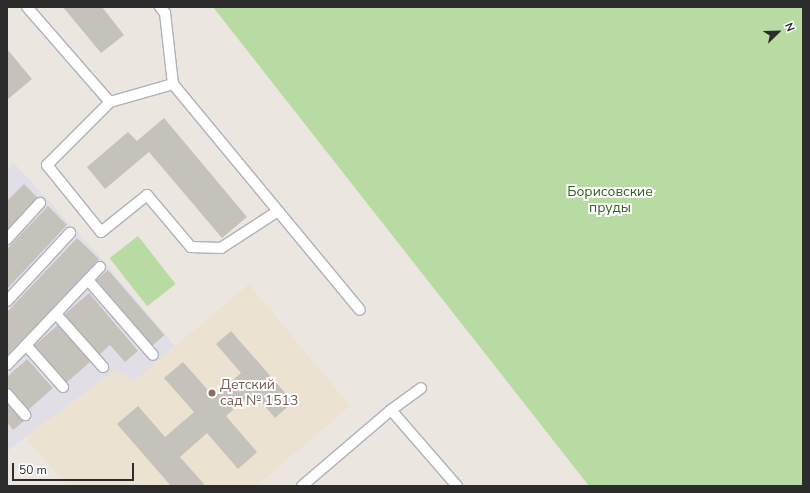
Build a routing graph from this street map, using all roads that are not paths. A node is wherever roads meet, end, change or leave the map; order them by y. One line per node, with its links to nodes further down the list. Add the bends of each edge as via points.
1 (27, 7): 4 (lane)
2 (160, 7): 3 (lane, via 165,13)
3 (174, 84): 4 (lane); 6 (lane)
4 (110, 102): 6 (lane, via 47,165 101,232 147,195 191,247 221,248)
5 (40, 203): 8 (lane)
6 (278, 211): 12 (lane)
7 (70, 233): 11 (lane)
8 (7, 239)
9 (100, 267): 10 (lane)
10 (88, 280): 13 (lane); 15 (lane)
11 (7, 301)
12 (360, 310)
13 (56, 314): 14 (lane); 17 (lane)
14 (26, 345): 16 (lane); 18 (lane)
15 (153, 355)
16 (7, 366)
17 (103, 367)
18 (63, 387)
19 (420, 388): 21 (lane)
20 (7, 394): 22 (lane)
21 (391, 410): 23 (lane); 24 (lane)
22 (25, 415)
23 (302, 486)
24 (457, 486)

